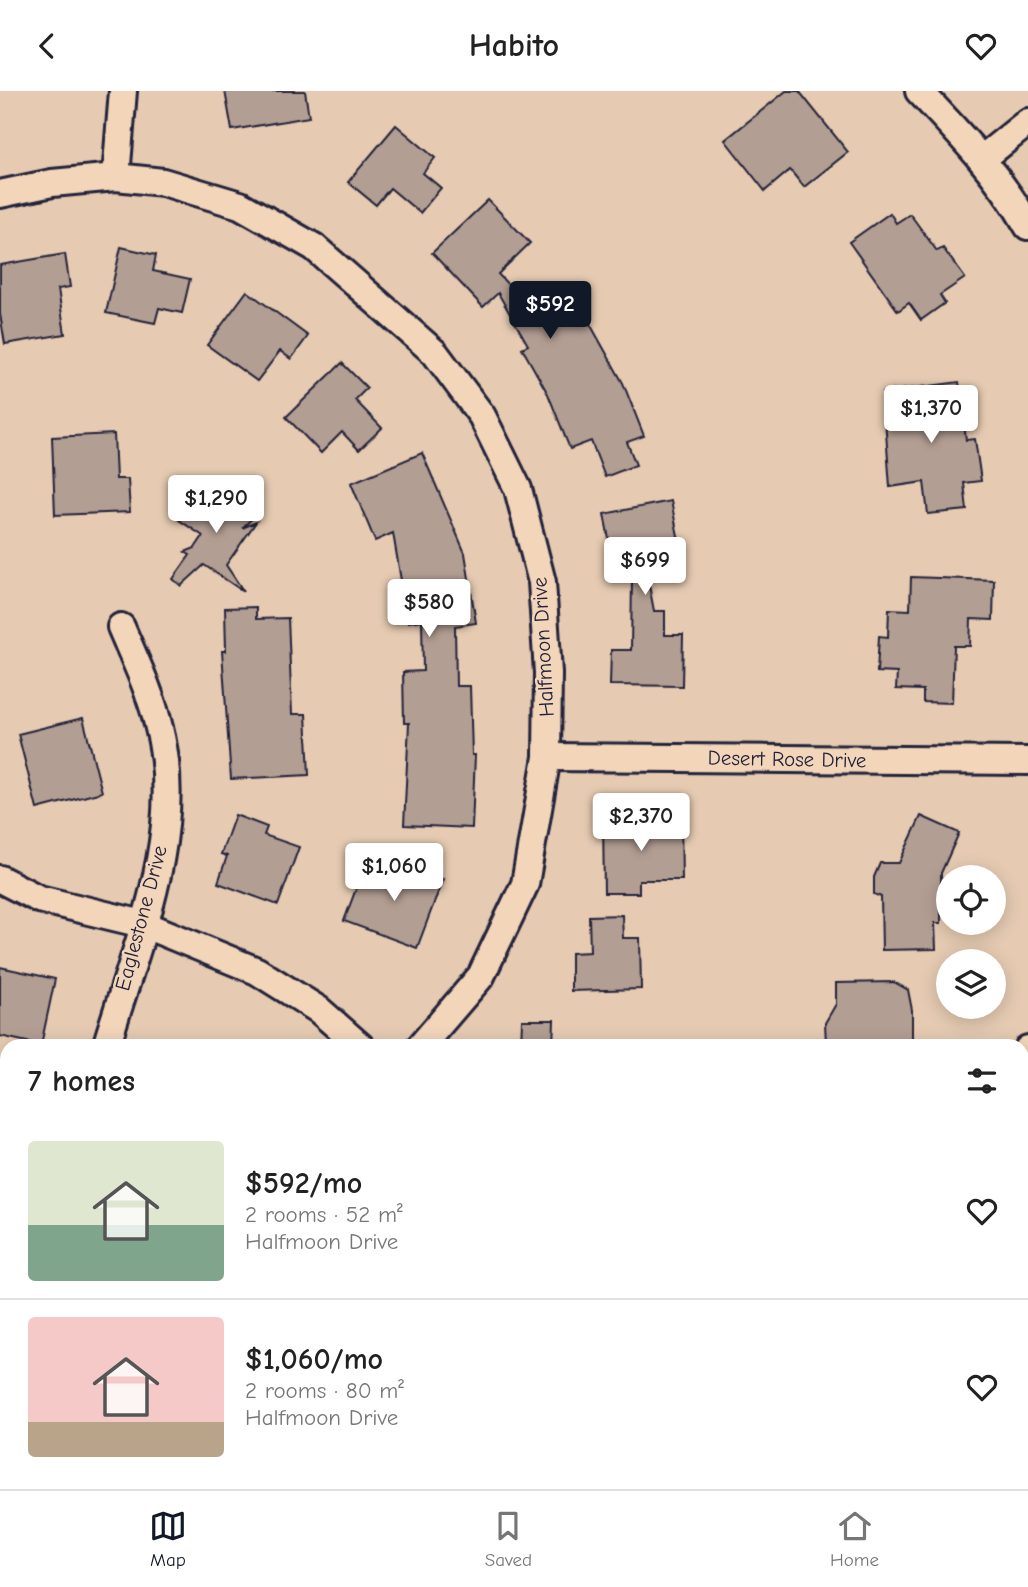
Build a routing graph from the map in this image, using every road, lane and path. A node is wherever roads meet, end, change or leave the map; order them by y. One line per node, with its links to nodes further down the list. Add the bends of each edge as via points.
1 (123, 91): 5 (street)
2 (919, 91): 4 (street)
3 (1028, 123): 4 (street)
4 (982, 159): 7 (street)
5 (116, 177): 6 (street, Halfmoon Drive); 9 (street, Halfmoon Drive, via 163,182 240,205 314,247 443,363 482,416 518,489 542,582)
6 (0, 194)
7 (1028, 226)
8 (121, 627): 12 (street, Eaglestone Drive, via 160,729 168,797 159,867)
9 (547, 757): 10 (street, Desert Rose Drive); 15 (street, Halfmoon Drive, via 524,884 481,975)
10 (1028, 761)
11 (0, 879): 12 (street, via 39,899)
12 (143, 924): 13 (street, Eaglestone Drive); 14 (street, via 257,971 319,1010)
13 (108, 1039)
14 (353, 1039)
15 (427, 1039)

